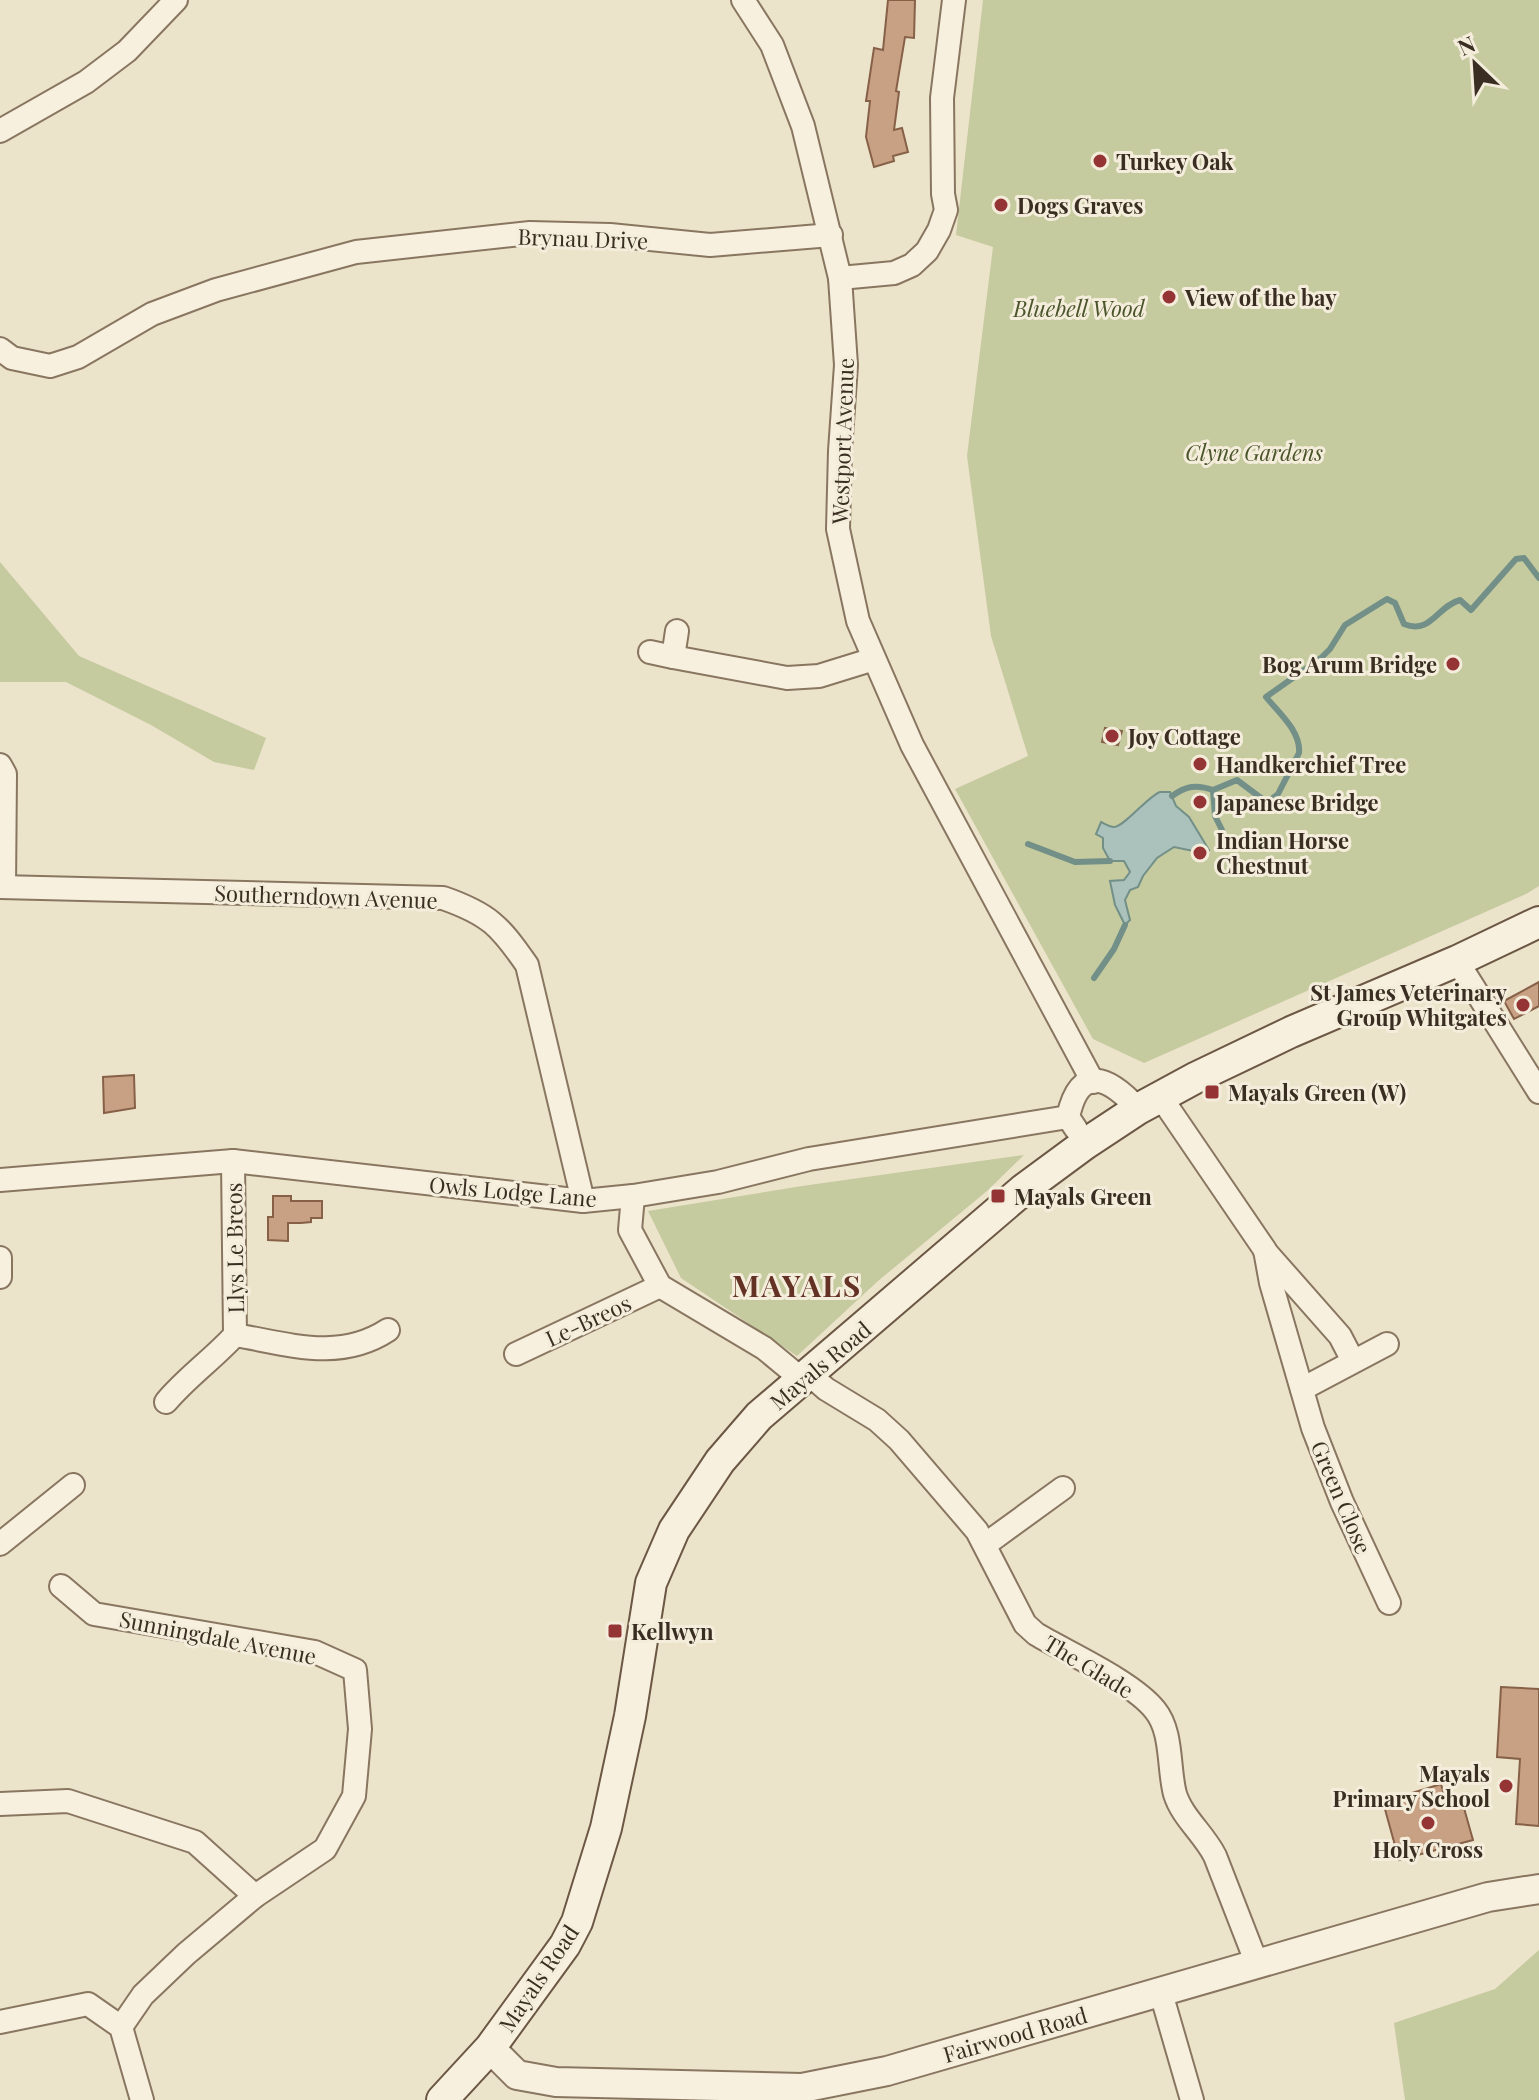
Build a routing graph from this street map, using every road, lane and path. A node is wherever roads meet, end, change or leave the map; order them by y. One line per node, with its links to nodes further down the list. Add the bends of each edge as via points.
1 (176, 0): 4 (street, via 127,51 86,82)
2 (743, 0): 5 (street, Westport Avenue, via 772,45 803,126)
3 (954, 0): 6 (street, via 942,98 946,210 939,230 912,265 894,273)
4 (0, 131)
5 (831, 235): 6 (street, Westport Avenue); 7 (street, Brynau Drive, via 710,245 530,233 356,252 216,290 152,314 78,357 50,366 12,358)
6 (840, 278): 11 (street, Westport Avenue, via 846,365 838,529 858,621)
7 (0, 349)
8 (677, 631): 10 (street)
9 (650, 652): 10 (street)
10 (673, 657): 11 (street, via 787,678 819,676)
11 (874, 659): 16 (street, Westport Avenue, via 912,745)
12 (0, 765): 13 (street, via 5,774)
13 (2, 887): 24 (street, Southerndown Avenue, via 443,898 475,909 505,933 527,965)
14 (1539, 922): 15 (main road, Mayals Road)
15 (1457, 961): 17 (street); 18 (main road, Mayals Road, via 1291,1032)
16 (1093, 1082): 18 (street, Green Close, via 1106,1081); 19 (street, via 1073,1096)
17 (1539, 1092)
18 (1149, 1103): 20 (main road, Mayals Road); 25 (street, Green Close)
19 (1068, 1117): 20 (street); 23 (street, Owls Lodge Lane, via 809,1159)
20 (1085, 1144): 34 (main road, Mayals Road, via 1024,1189)
21 (233, 1161): 22 (street, Owls Lodge Lane); 24 (street, Owls Lodge Lane); 30 (street, Llys Le Breos)
22 (0, 1180)
23 (633, 1196): 24 (street, Owls Lodge Lane); 28 (street, via 630,1230)
24 (583, 1201)
25 (1265, 1250): 33 (street, Green Close, via 1340,1336); 35 (street, Green Close)
26 (0, 1258): 27 (street)
27 (0, 1277)
28 (660, 1286): 32 (street, Le-Breos); 34 (street)
29 (388, 1330): 30 (street, via 364,1344 331,1350)
30 (235, 1335): 36 (street, Llys Le Breos)
31 (1387, 1344): 33 (street)
32 (516, 1354)
33 (1353, 1361): 35 (street)
34 (807, 1378): 40 (street, via 877,1420 899,1440); 50 (main road, Mayals Road, via 759,1416 720,1461 674,1530 651,1583 606,1828 577,1922)
35 (1302, 1389): 42 (street, Green Close, via 1342,1502)
36 (166, 1402)
37 (73, 1485): 39 (street)
38 (1063, 1488): 40 (street)
39 (0, 1544)
40 (986, 1544): 46 (street, The Glade, via 1025,1624 1132,1690 1163,1721 1175,1795 1215,1856)
41 (61, 1586): 45 (street, Sunningdale Avenue, via 94,1614 315,1652 355,1670 360,1729 354,1796 325,1849)
42 (1389, 1603)
43 (0, 1804): 45 (street, via 68,1801 195,1842)
44 (1539, 1889): 46 (street, Fairwood Road, via 1488,1897)
45 (255, 1896): 49 (street, Sunningdale Avenue, via 143,1995)
46 (1257, 1964): 47 (street, Fairwood Road)
47 (1161, 1993): 51 (street, Fairwood Road); 54 (street)
48 (0, 2022): 49 (street, via 88,2004)
49 (121, 2027): 52 (street)
50 (490, 2048): 51 (street, Fairwood Road, via 517,2075 532,2080); 53 (main road, Mayals Road)
51 (804, 2094)
52 (142, 2100)
53 (442, 2100)
54 (1192, 2100)

